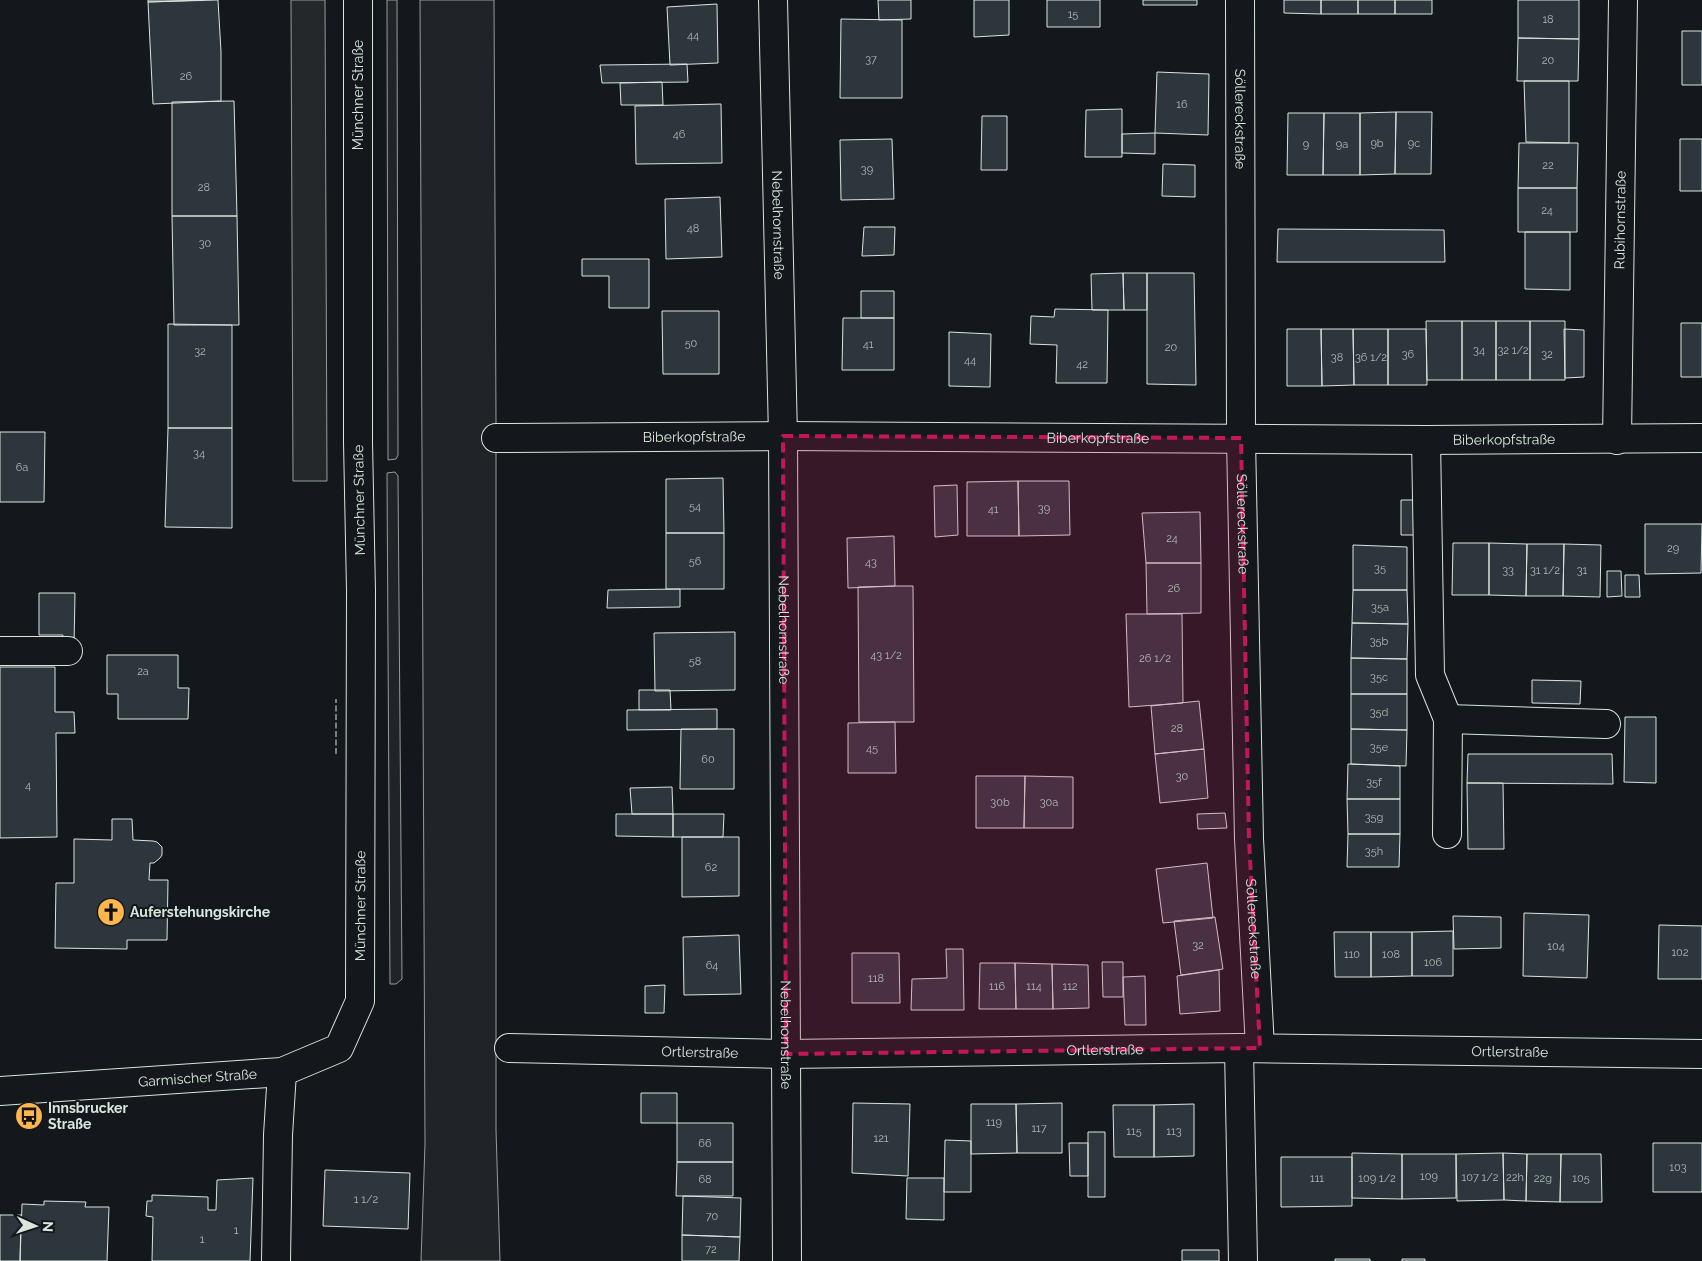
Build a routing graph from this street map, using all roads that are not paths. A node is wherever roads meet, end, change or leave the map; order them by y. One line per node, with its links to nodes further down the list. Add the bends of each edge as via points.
1 (358, 0): 16 (street, Münchner Straße)
2 (773, 0): 5 (street, Nebelhornstraße)
3 (1240, 0): 7 (street, Söllereckstraße)
4 (1623, 0): 10 (street, Rubihornstraße)
5 (783, 436): 6 (street, Biberkopfstraße); 7 (street, Biberkopfstraße); 19 (street, Nebelhornstraße)
6 (496, 438)
7 (1241, 438): 9 (street, Biberkopfstraße); 18 (street, Söllereckstraße)
8 (1702, 438): 10 (street, Biberkopfstraße)
9 (1426, 440): 10 (street, Biberkopfstraße); 13 (street, via 1430,675)
10 (1617, 440)
11 (0, 651): 12 (street)
12 (68, 651)
13 (1448, 719): 14 (street); 15 (street)
14 (1606, 724)
15 (1448, 834)
16 (360, 1001): 21 (street, Garmischer Straße, via 339,1048)
17 (509, 1048): 19 (street, Ortlerstraße)
18 (1250, 1048): 19 (street, Ortlerstraße); 20 (street, Ortlerstraße); 25 (street, Söllereckstraße)
19 (786, 1054): 24 (street, Nebelhornstraße)
20 (1702, 1054)
21 (282, 1072): 22 (street, Garmischer Straße); 23 (street)
22 (0, 1091)
23 (276, 1261)
24 (787, 1261)
25 (1243, 1261)

